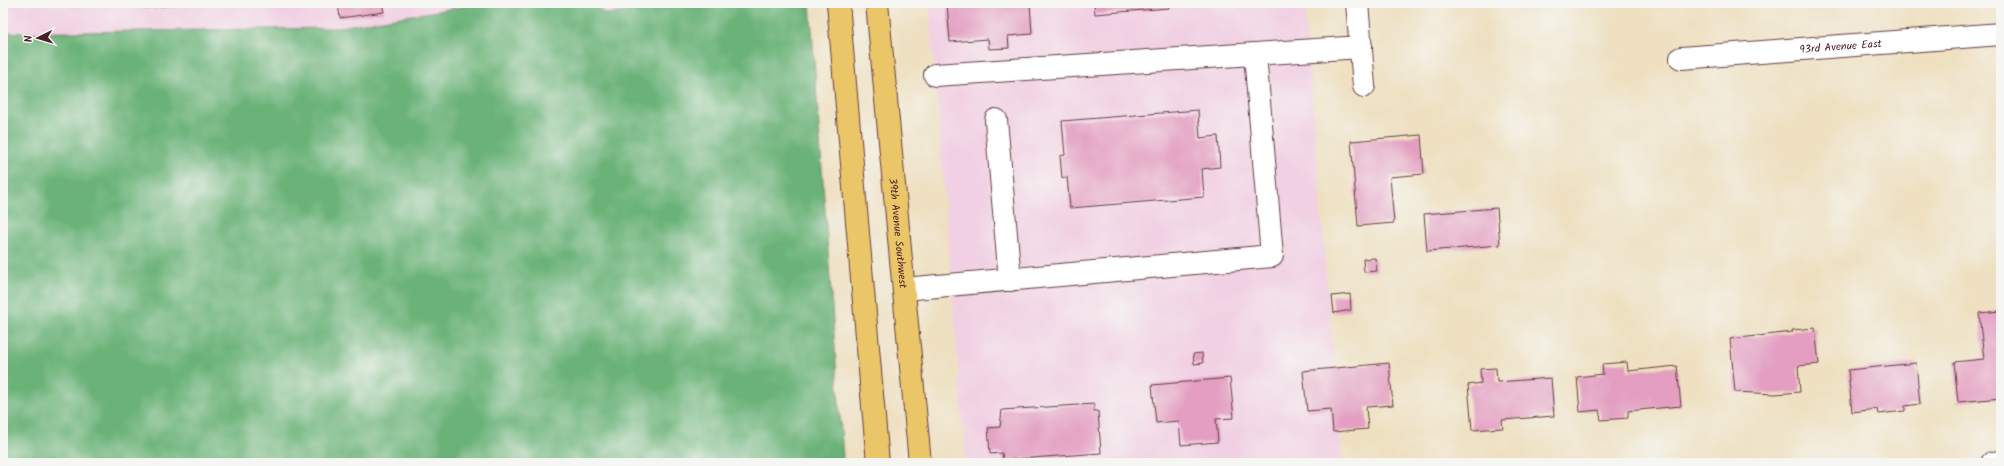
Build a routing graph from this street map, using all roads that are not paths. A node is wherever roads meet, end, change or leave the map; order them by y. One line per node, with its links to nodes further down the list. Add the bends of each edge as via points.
1 (838, 3): 14 (main road)
2 (877, 3): 12 (main road, 39th Avenue Southwest)
3 (1357, 3): 5 (street)
4 (2001, 34): 7 (street, 93rd Avenue East)
5 (1361, 47): 6 (street); 9 (street)
6 (1255, 54): 8 (street); 11 (street, via 1272,256)
7 (1681, 58)
8 (935, 75)
9 (1364, 86)
10 (996, 120): 11 (street)
11 (1010, 280): 12 (street)
12 (904, 289): 15 (main road, 39th Avenue Southwest)
13 (2001, 462): 16 (street)
14 (878, 463)
15 (920, 463)
16 (1992, 463)

